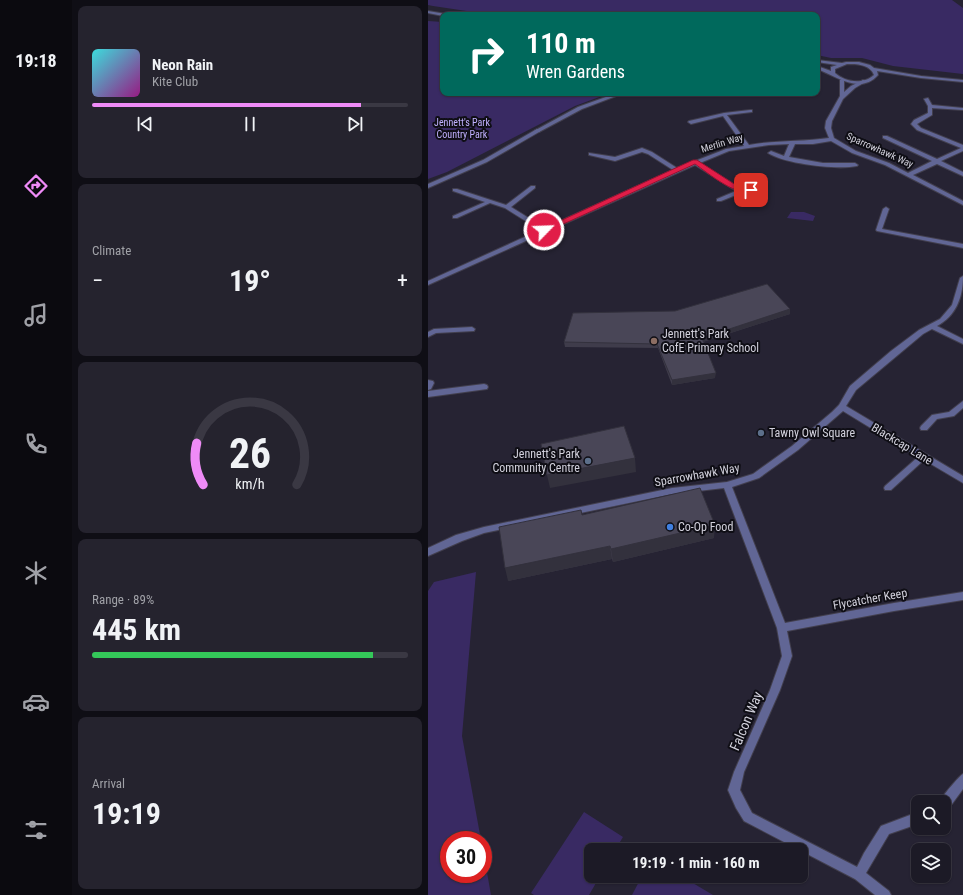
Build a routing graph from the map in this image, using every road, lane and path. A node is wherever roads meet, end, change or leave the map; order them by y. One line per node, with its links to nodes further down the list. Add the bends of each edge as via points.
1 (428, 12): 2 (street)
2 (440, 14)
3 (820, 61): 4 (street)
4 (841, 64): 6 (street, via 859,64); 7 (street, via 833,68)
5 (820, 68): 7 (street)
6 (874, 69): 8 (street); 11 (street)
7 (832, 73): 12 (street)
8 (874, 77): 9 (street); 13 (street, Sparrowhawk Way)
9 (881, 77)
10 (888, 77): 11 (street)
11 (921, 77): 14 (street)
12 (842, 80): 13 (street); 16 (street, Sparrowhawk Way)
13 (865, 81): 16 (street, Sparrowhawk Way)
14 (963, 81)
15 (614, 96): 37 (street, via 580,108 485,161)
16 (842, 96): 24 (street, Sparrowhawk Way, via 829,121 828,128)
17 (926, 99): 18 (street)
18 (930, 106): 19 (street); 27 (street, via 930,114 914,124 919,129)
19 (963, 108)
20 (750, 111): 21 (street)
21 (724, 114): 22 (street); 26 (street)
22 (691, 122)
23 (884, 137): 31 (street)
24 (832, 139): 25 (street, Merlin Way); 35 (street, Sparrowhawk Way, via 854,152)
25 (792, 144): 26 (street, Merlin Way); 30 (street)
26 (746, 146): 32 (street, Merlin Way)
27 (963, 148): 31 (street)
28 (771, 153): 30 (street)
29 (591, 154): 34 (street, via 615,159 642,150)
30 (786, 158): 33 (street, via 814,165)
31 (936, 161): 35 (street); 36 (street)
32 (695, 162): 34 (street, Merlin Way); 41 (street)
33 (855, 165)
34 (676, 170): 48 (street, Merlin Way)
35 (908, 174): 44 (street, Sparrowhawk Way)
36 (963, 174)
37 (428, 186)
38 (533, 187): 45 (street)
39 (455, 190): 43 (street)
40 (762, 190): 41 (street)
41 (740, 191): 42 (street)
42 (719, 200)
43 (491, 201): 45 (street); 47 (street)
44 (963, 203)
45 (507, 206): 48 (street)
46 (886, 209): 49 (street, via 879,230)
47 (455, 217)
48 (544, 230): 51 (street, Merlin Way)
49 (963, 246)
50 (963, 278): 53 (street, Sparrowhawk Way, via 955,305 942,321)
51 (428, 283)
52 (428, 326): 55 (street)
53 (932, 327): 56 (street); 62 (street, Sparrowhawk Way, via 894,353 853,388)
54 (472, 329): 55 (street)
55 (431, 333)
56 (963, 342)
57 (428, 382): 58 (street)
58 (428, 387)
59 (484, 387): 60 (street)
60 (428, 394)
61 (963, 404): 63 (street, via 951,414 935,417)
62 (842, 407): 64 (street, Blackcap Lane); 66 (street, Sparrowhawk Way, via 795,448 756,476)
63 (924, 428)
64 (924, 456): 65 (street, Blackcap Lane); 67 (street)
65 (963, 480)
66 (727, 485): 68 (street, Sparrowhawk Way, via 672,491 484,530); 70 (street, Falcon Way)
67 (888, 488)
68 (428, 552)
69 (963, 596): 70 (street, Flycatcher Keep)
70 (782, 628): 74 (street, Falcon Way, via 786,656 775,690 739,772 734,790 748,817)
71 (963, 780): 72 (street)
72 (951, 796)
73 (911, 821): 74 (street, via 885,830)
74 (859, 875): 75 (street, Falcon Way)
75 (885, 895)

